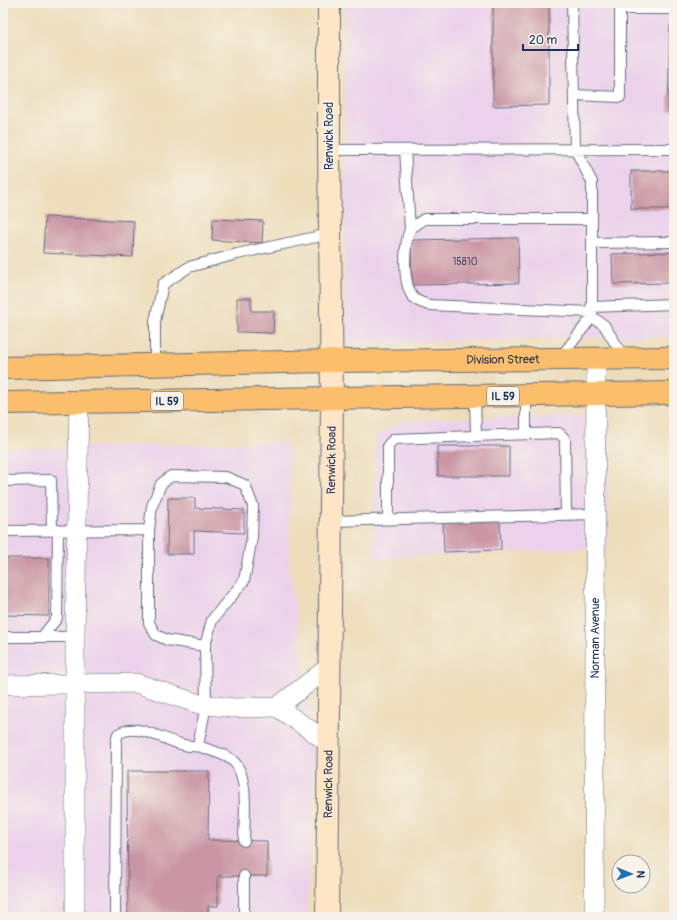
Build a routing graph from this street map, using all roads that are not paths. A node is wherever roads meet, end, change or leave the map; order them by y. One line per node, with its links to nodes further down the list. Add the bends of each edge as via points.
1 (329, 3): 7 (street, Renwick Road)
2 (572, 3): 4 (lane)
3 (674, 9): 4 (lane, via 620,9 620,96)
4 (574, 96): 5 (lane)
5 (575, 149): 6 (lane); 8 (lane); 9 (lane, via 592,182)
6 (674, 149)
7 (329, 150): 8 (lane); 11 (street, Renwick Road)
8 (406, 150): 10 (lane)
9 (592, 220): 10 (lane, via 436,218 424,220); 13 (lane)
10 (410, 230): 15 (lane, via 405,248 407,279 413,298 420,303)
11 (330, 234): 20 (street, Renwick Road); 21 (lane, via 189,267 163,284 155,321)
12 (674, 242): 13 (lane)
13 (592, 243): 15 (lane)
14 (674, 304): 15 (lane)
15 (592, 312): 17 (lane); 19 (lane, via 604,325)
16 (674, 358): 19 (main road, Division Street)
17 (559, 359): 18 (main road, Division Street); 20 (main road, Division Street)
18 (596, 359): 19 (main road, Division Street); 24 (street, Norman Avenue)
19 (625, 359)
20 (332, 361): 21 (main road, Division Street); 27 (street, Renwick Road)
21 (155, 366): 22 (main road, Division Street)
22 (3, 368)
23 (674, 393): 24 (main road, IL 59)
24 (595, 394): 25 (main road, IL 59); 33 (street, Norman Avenue)
25 (526, 395): 26 (main road, IL 59); 30 (lane)
26 (475, 396): 27 (main road, IL 59); 31 (lane)
27 (332, 398): 28 (main road, IL 59); 36 (street, Renwick Road)
28 (79, 402): 29 (main road, IL 59); 38 (street)
29 (3, 403)
30 (526, 434): 31 (lane); 34 (lane, via 559,433 565,439)
31 (476, 436): 35 (lane, via 394,439 388,445)
32 (3, 481): 37 (lane, via 52,480)
33 (595, 514): 34 (lane); 58 (street, Norman Avenue)
34 (566, 515): 35 (lane)
35 (388, 519): 36 (lane)
36 (331, 521): 45 (street, Renwick Road)
37 (55, 530): 38 (lane); 40 (lane); 42 (lane, via 57,618)
38 (78, 530): 39 (lane); 43 (street)
39 (149, 530): 44 (lane, via 149,623 156,635 167,640); 44 (lane, via 152,506 161,484 171,476 226,477 245,485 253,506 252,538 244,580 212,620)
40 (3, 531)
41 (3, 637): 42 (lane)
42 (42, 637): 43 (lane)
43 (75, 637): 47 (street)
44 (204, 646): 48 (lane)
45 (329, 667): 49 (street); 50 (street, Renwick Road)
46 (3, 684): 47 (street)
47 (75, 684): 48 (street, via 136,683); 54 (street)
48 (206, 705): 49 (street, via 234,708); 51 (lane)
49 (277, 707): 50 (street)
50 (329, 743): 57 (street, Renwick Road)
51 (198, 746): 52 (lane, via 232,760 241,770 244,788); 55 (lane, via 174,742 137,730 124,730 118,734)
52 (244, 841)
53 (244, 876): 56 (lane)
54 (75, 917)
55 (115, 917)
56 (244, 917)
57 (327, 917)
58 (594, 917)

